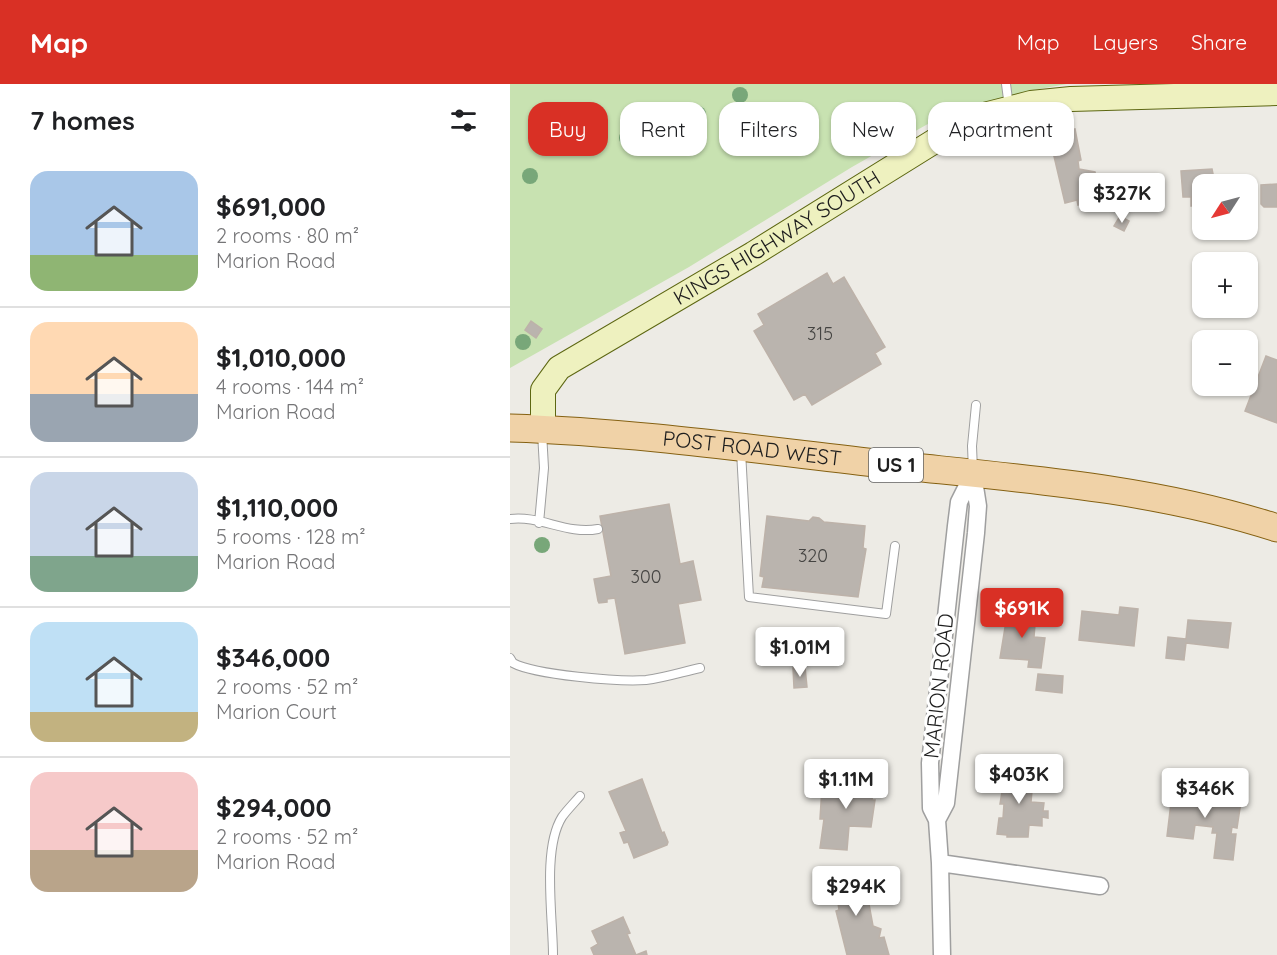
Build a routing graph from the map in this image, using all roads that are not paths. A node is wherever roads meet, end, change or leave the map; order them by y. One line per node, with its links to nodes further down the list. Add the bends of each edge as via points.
1 (1231, 89): 2 (street, KINGS HIGHWAY SOUTH); 3 (street, KINGS HIGHWAY SOUTH, via 1089,98)
2 (1277, 93)
3 (1008, 96): 6 (street, KINGS HIGHWAY SOUTH, via 753,254 559,368 543,390)
4 (976, 405): 8 (lane)
5 (510, 428): 6 (main road, POST ROAD WEST / US 1)
6 (543, 429): 7 (main road, POST ROAD WEST / US 1); 10 (lane)
7 (741, 448): 8 (main road, POST ROAD WEST / US 1); 13 (lane, via 749,597 886,614)
8 (973, 474): 11 (main road, POST ROAD WEST / US 1, via 1169,501); 17 (street, MARION ROAD, via 978,506 976,533 946,803 937,820)
9 (510, 519): 10 (lane)
10 (539, 523): 12 (lane, via 576,531)
11 (1277, 528)
12 (598, 529)
13 (895, 546)
14 (510, 658): 15 (lane, via 530,670 621,680 646,680)
15 (700, 668)
16 (580, 796): 19 (lane, via 561,818 555,837 551,861)
17 (940, 863): 18 (street); 20 (street, MARION ROAD)
18 (1100, 886)
19 (553, 955)
20 (942, 955)

